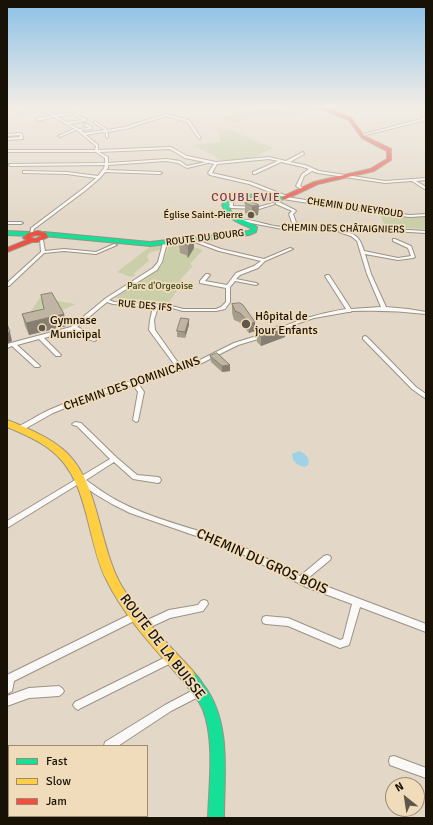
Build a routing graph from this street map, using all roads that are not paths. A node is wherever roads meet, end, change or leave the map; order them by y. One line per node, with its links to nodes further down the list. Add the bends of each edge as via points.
1 (96, 144): 4 (street)
2 (379, 144): 18 (main road, via 387,149 390,158 386,164)
3 (7, 151): 4 (street)
4 (97, 152): 5 (street); 8 (street, via 171,148 186,157); 11 (street, via 106,157)
5 (16, 153)
6 (303, 153): 9 (street)
7 (280, 161): 9 (street); 10 (street, via 259,159); 17 (street)
8 (208, 162): 10 (street); 11 (street, via 187,167 166,160)
9 (287, 162): 13 (street)
10 (216, 163): 24 (street, via 211,174 234,178)
11 (107, 164): 12 (street); 14 (street)
12 (10, 165)
13 (312, 169): 18 (street); 22 (street, via 303,175 298,186)
14 (104, 171): 16 (street); 19 (street)
15 (24, 172): 19 (street)
16 (160, 173)
17 (254, 173)
18 (345, 176): 21 (street, via 391,182); 22 (main road)
19 (99, 177): 34 (street)
20 (426, 179): 21 (street)
21 (413, 180): 23 (street)
22 (301, 188): 24 (main road)
23 (426, 189)
24 (278, 199): 25 (street, via 260,208 231,207); 25 (main road, via 243,193 231,195); 26 (street, CHEMIN DU NEYROUD, via 373,212); 30 (street, via 294,211 290,214)
25 (229, 202): 27 (main road, ROUTE DU BOURG, via 226,209)
26 (426, 215)
27 (237, 220): 30 (street, CHEMIN DES CHÂTAIGNIERS); 35 (main road, ROUTE DU BOURG, via 254,227 255,230 244,234)
28 (7, 223): 29 (street)
29 (21, 223)
30 (296, 228): 31 (street, CHEMIN DES CHÂTAIGNIERS)
31 (339, 230): 32 (street, CHEMIN DES CHÂTAIGNIERS); 42 (street, via 356,237)
32 (426, 232)
33 (7, 233): 34 (main road, ROUTE DU BOURG)
34 (35, 235): 37 (main road, ROUTE DU BOURG, via 87,237 144,244); 40 (main road); 41 (street)
35 (193, 240): 37 (main road, ROUTE DU BOURG); 43 (street, via 220,250)
36 (394, 240): 42 (street, via 410,247 413,257 398,258)
37 (165, 243): 50 (street, via 160,262 155,269)
38 (115, 245): 41 (street, via 96,253 64,250)
39 (291, 249): 43 (street)
40 (7, 250)
41 (43, 252): 48 (street)
42 (363, 252): 52 (street, via 368,274)
43 (264, 260): 46 (street, via 260,265 242,272)
44 (208, 275): 49 (street, via 202,282)
45 (328, 276): 53 (street)
46 (234, 280): 47 (street); 49 (street)
47 (256, 284)
48 (7, 285)
49 (228, 288): 51 (street, RUE DES IFS, via 228,302 223,308 216,310 183,310)
50 (107, 300): 51 (street, RUE DES IFS, via 113,303); 55 (street)
51 (156, 306): 63 (street, via 152,330)
52 (384, 308): 53 (street, CHEMIN DES DOMINICAINS); 54 (street, CHEMIN DES DOMINICAINS, via 403,308)
53 (350, 311): 63 (street, CHEMIN DES DOMINICAINS, via 322,314 298,321 272,334 244,341)
54 (426, 313)
55 (73, 328): 56 (street); 58 (street)
56 (41, 338): 59 (street); 61 (street)
57 (365, 338): 65 (street)
58 (93, 340)
59 (14, 345): 60 (street); 62 (street)
60 (7, 346)
61 (58, 355)
62 (37, 366)
63 (180, 369): 64 (street, CHEMIN DES DOMINICAINS)
64 (134, 382): 66 (street, via 141,392); 69 (street, CHEMIN DES DOMINICAINS, via 68,405)
65 (426, 397)
66 (136, 420)
67 (7, 423): 69 (main road, ROUTE DE LA BUISSE)
68 (75, 424): 70 (street, via 78,424)
69 (19, 429): 71 (main road, ROUTE DE LA BUISSE, via 51,445 62,454)
70 (114, 459): 71 (street); 72 (street, via 134,477)
71 (80, 479): 73 (street); 75 (street, CHEMIN DU GROS BOIS, via 95,492 120,505 153,520 197,532 229,545); 78 (main road, ROUTE DE LA BUISSE, via 109,574)
72 (158, 480)
73 (7, 525)
74 (327, 558): 75 (street)
75 (301, 580): 76 (street, CHEMIN DU GROS BOIS)
76 (357, 602): 79 (street, via 346,642 340,644 288,622); 81 (street, CHEMIN DU GROS BOIS)
77 (204, 604): 80 (street, via 200,608 169,614)
78 (135, 616): 80 (main road, ROUTE DE LA BUISSE); 83 (street, via 10,678)
79 (266, 620)
80 (144, 626): 82 (main road, ROUTE DE LA BUISSE)
81 (426, 628)
82 (172, 658): 85 (main road, ROUTE DE LA BUISSE); 87 (street)
83 (9, 688)
84 (59, 691): 86 (street, via 29,693)
85 (201, 691): 88 (street, via 168,708); 91 (main road, ROUTE DE LA BUISSE, via 211,711 215,730)
86 (7, 701)
87 (78, 705)
88 (111, 745)
89 (394, 761): 90 (street)
90 (426, 773)
91 (216, 818)

